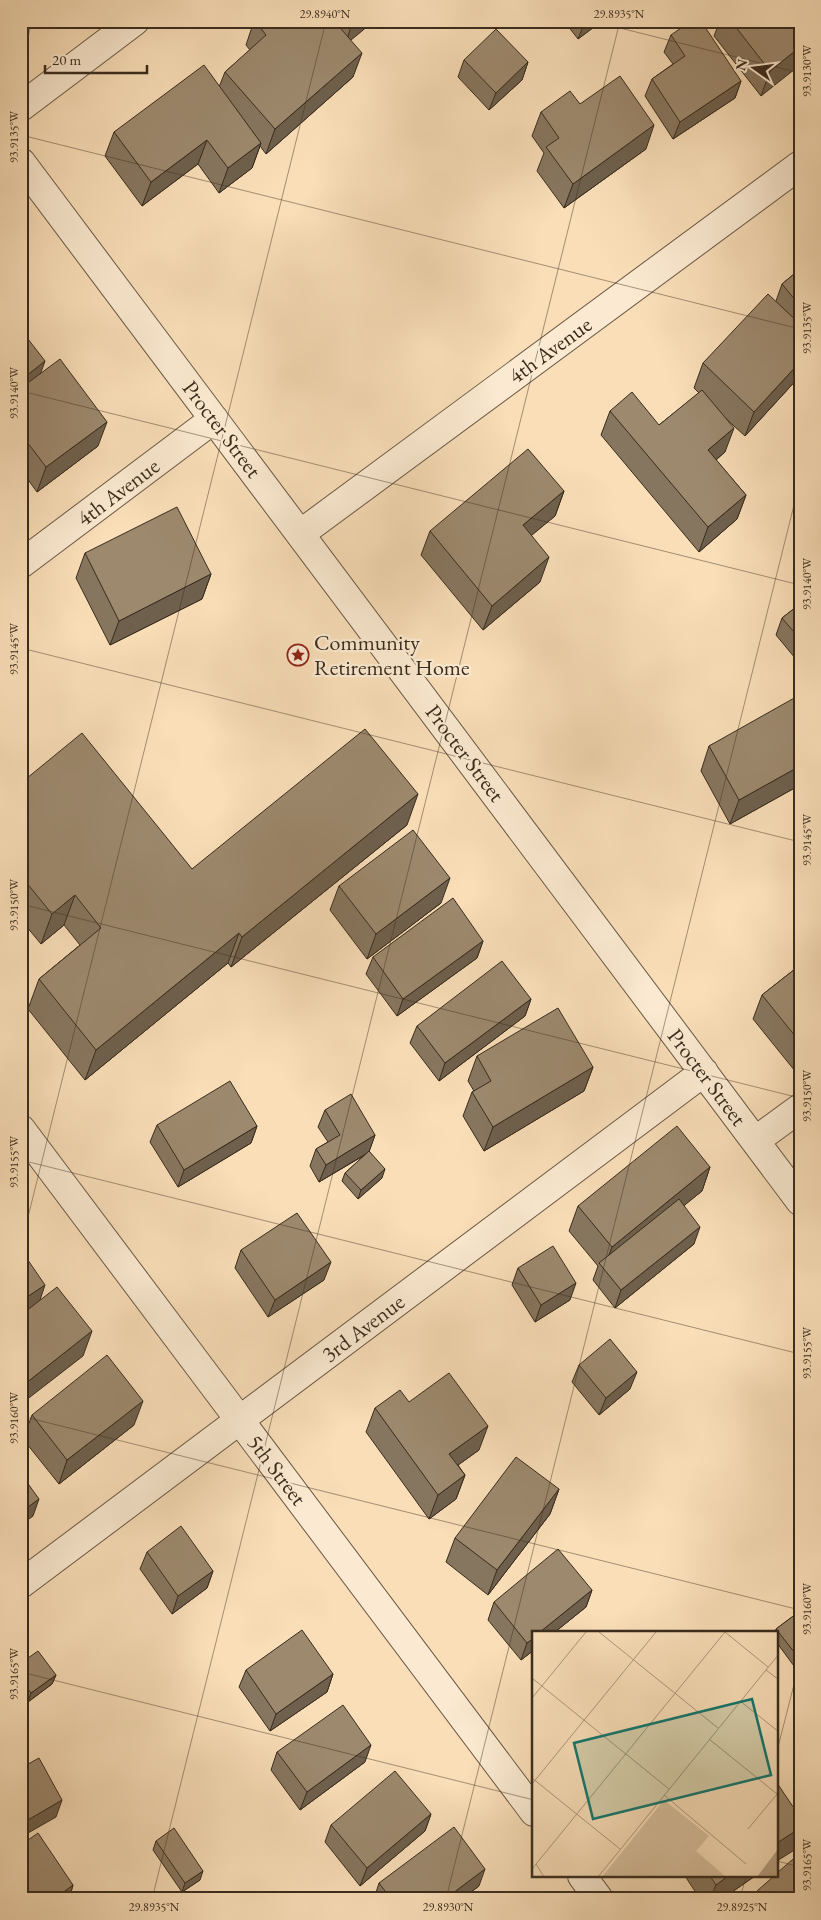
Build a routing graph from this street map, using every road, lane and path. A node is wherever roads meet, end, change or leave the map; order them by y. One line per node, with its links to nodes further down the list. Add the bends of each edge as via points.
1 (135, 21): 2 (street)
2 (21, 107)
3 (21, 162): 5 (street, Procter Street)
4 (800, 165): 6 (street, 4th Avenue)
5 (214, 419): 6 (street, Procter Street); 7 (street, 4th Avenue)
6 (300, 534): 8 (street, Procter Street)
7 (21, 564)
8 (704, 1072): 11 (street, Procter Street); 13 (street, 3rd Avenue)
9 (800, 1108): 11 (street)
10 (21, 1129): 13 (street, 5th Street)
11 (755, 1141): 12 (street, Procter Street)
12 (800, 1200)
13 (240, 1420): 14 (street, 3rd Avenue); 15 (street, 5th Street)
14 (21, 1584)
15 (532, 1809)
16 (583, 1878): 17 (street)
17 (599, 1899)

